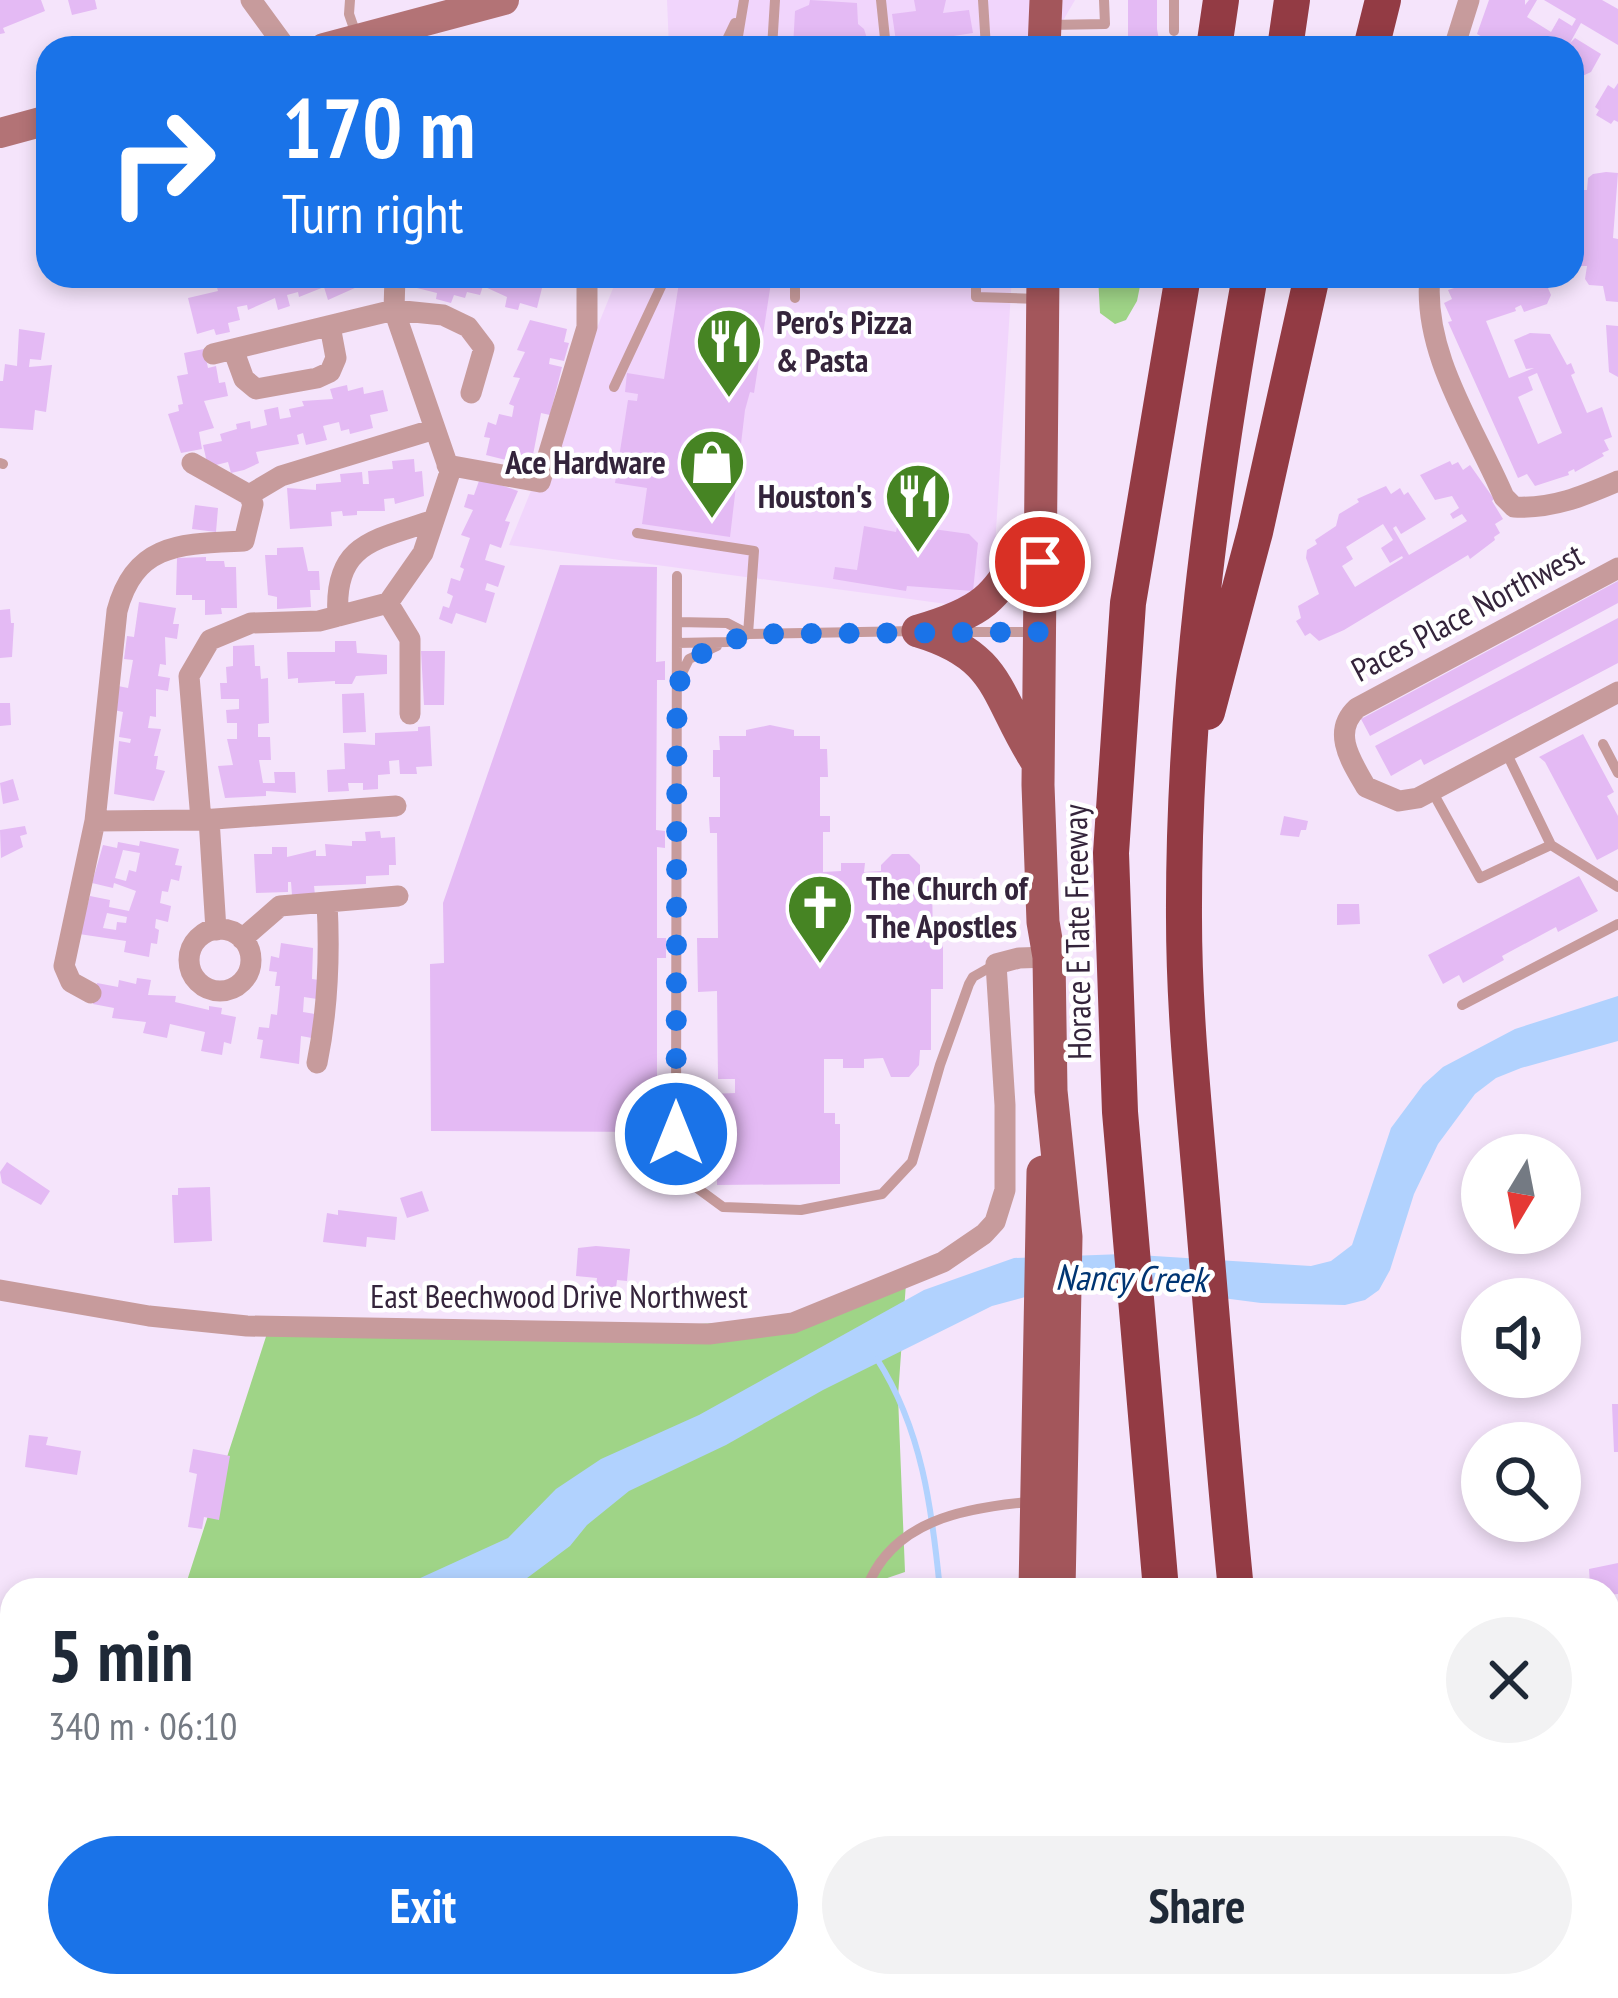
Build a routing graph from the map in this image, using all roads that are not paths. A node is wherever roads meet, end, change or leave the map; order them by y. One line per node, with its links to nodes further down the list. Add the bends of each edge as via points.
1 (251, 0): 18 (street)
2 (350, 0): 19 (lane)
3 (744, 0): 15 (lane)
4 (775, 0): 23 (lane)
5 (881, 0): 24 (lane)
6 (983, 0): 25 (lane)
7 (1104, 0): 16 (lane, via 1105,24)
8 (1174, 0): 17 (lane)
9 (1221, 0): 26 (highway)
10 (1292, 0): 27 (highway)
11 (1383, 0): 28 (highway)
12 (1469, 0): 29 (street)
13 (492, 2): 14 (main road)
14 (453, 7): 20 (main road)
15 (739, 14): 21 (lane); 22 (lane)
16 (1045, 24)
17 (1174, 32)
18 (277, 36)
19 (356, 36)
20 (400, 36)
21 (729, 36)
22 (737, 36)
23 (773, 36)
24 (885, 36)
25 (985, 36)
26 (1216, 36)
27 (1287, 36)
28 (1374, 36)
29 (1458, 36)
30 (36, 124): 31 (main road)
31 (0, 133)
32 (395, 288): 44 (street)
33 (587, 288): 50 (street, via 586,327 540,482)
34 (661, 288): 46 (lane)
35 (795, 288): 43 (lane)
36 (976, 288): 37 (lane, via 976,297)
37 (1036, 288)
38 (1043, 288): 54 (main road)
39 (1181, 288): 95 (highway, Horace E Tate Freeway, via 1128,603 1111,854 1126,1199)
40 (1248, 288): 71 (highway, via 1214,494)
41 (1309, 288): 71 (highway, via 1225,653)
42 (1429, 288): 51 (street, via 1434,343 1506,510 1562,504)
43 (795, 298)
44 (394, 310): 45 (street); 47 (street, via 468,327 484,348); 48 (street)
45 (330, 326): 45 (street, via 223,351 256,389 317,378 336,358)
46 (614, 387)
47 (471, 393)
48 (434, 429): 50 (street); 52 (street, via 281,476)
49 (192, 464): 52 (street)
50 (447, 465): 53 (street)
51 (1618, 481)
52 (249, 495): 77 (street, via 244,541 161,550 124,584)
53 (434, 520): 58 (street); 59 (street, via 390,532 348,559 336,584)
54 (1041, 522): 61 (main road, via 984,605); 62 (main road)
55 (637, 532): 63 (lane, via 754,551)
56 (1618, 568): 74 (street, Paces Place Northwest, via 1350,714 1343,740 1366,787 1399,801)
57 (677, 576): 60 (lane)
58 (388, 603): 59 (street); 68 (street, via 410,638)
59 (338, 616): 76 (street, via 251,623 210,640 189,676)
60 (677, 622): 63 (lane, via 727,623); 65 (lane)
61 (918, 632): 62 (lane); 63 (lane); 72 (main road, via 944,639 990,672)
62 (1040, 632): 72 (main road)
63 (748, 634): 64 (lane)
64 (727, 642): 65 (lane); 66 (lane, via 689,659)
65 (677, 643): 66 (lane)
66 (677, 688): 86 (lane, via 676,1134 694,1185 711,1200 732,1209 801,1210 882,1194 912,1162 968,984)
67 (1618, 692): 70 (street, Paces Place Northwest)
68 (410, 714)
69 (1603, 744): 73 (lane)
70 (1506, 752): 74 (street, Paces Place Northwest); 78 (lane)
71 (1189, 754): 96 (highway, via 1191,1103)
72 (1038, 763): 85 (main road)
73 (1618, 773)
74 (1432, 791): 78 (lane, via 1480,878)
75 (396, 806): 76 (street)
76 (205, 820): 77 (street); 83 (street)
77 (95, 821): 87 (street, via 64,966 71,982)
78 (1551, 845): 79 (lane)
79 (1618, 887)
80 (398, 896): 81 (street)
81 (327, 902): 84 (street, via 280,906); 89 (street, via 330,956)
82 (1618, 923): 88 (lane)
83 (216, 929): 84 (street); 84 (street, via 201,935 189,956 191,973 208,990 232,990 245,980 252,956)
84 (242, 939)
85 (1049, 957): 86 (street); 91 (main road)
86 (996, 964): 90 (street, East Beechwood Drive Northwest, via 1005,1190 995,1222 943,1262 809,1318 709,1334 248,1326)
87 (91, 993)
88 (1462, 1005)
89 (317, 1063)
90 (0, 1290)
91 (1050, 1501): 92 (lane, via 1000,1504 925,1524 880,1558); 93 (main road); 94 (main road)
92 (871, 1578)
93 (1037, 1578)
94 (1058, 1578)
95 (1160, 1578)
96 (1234, 1578)

